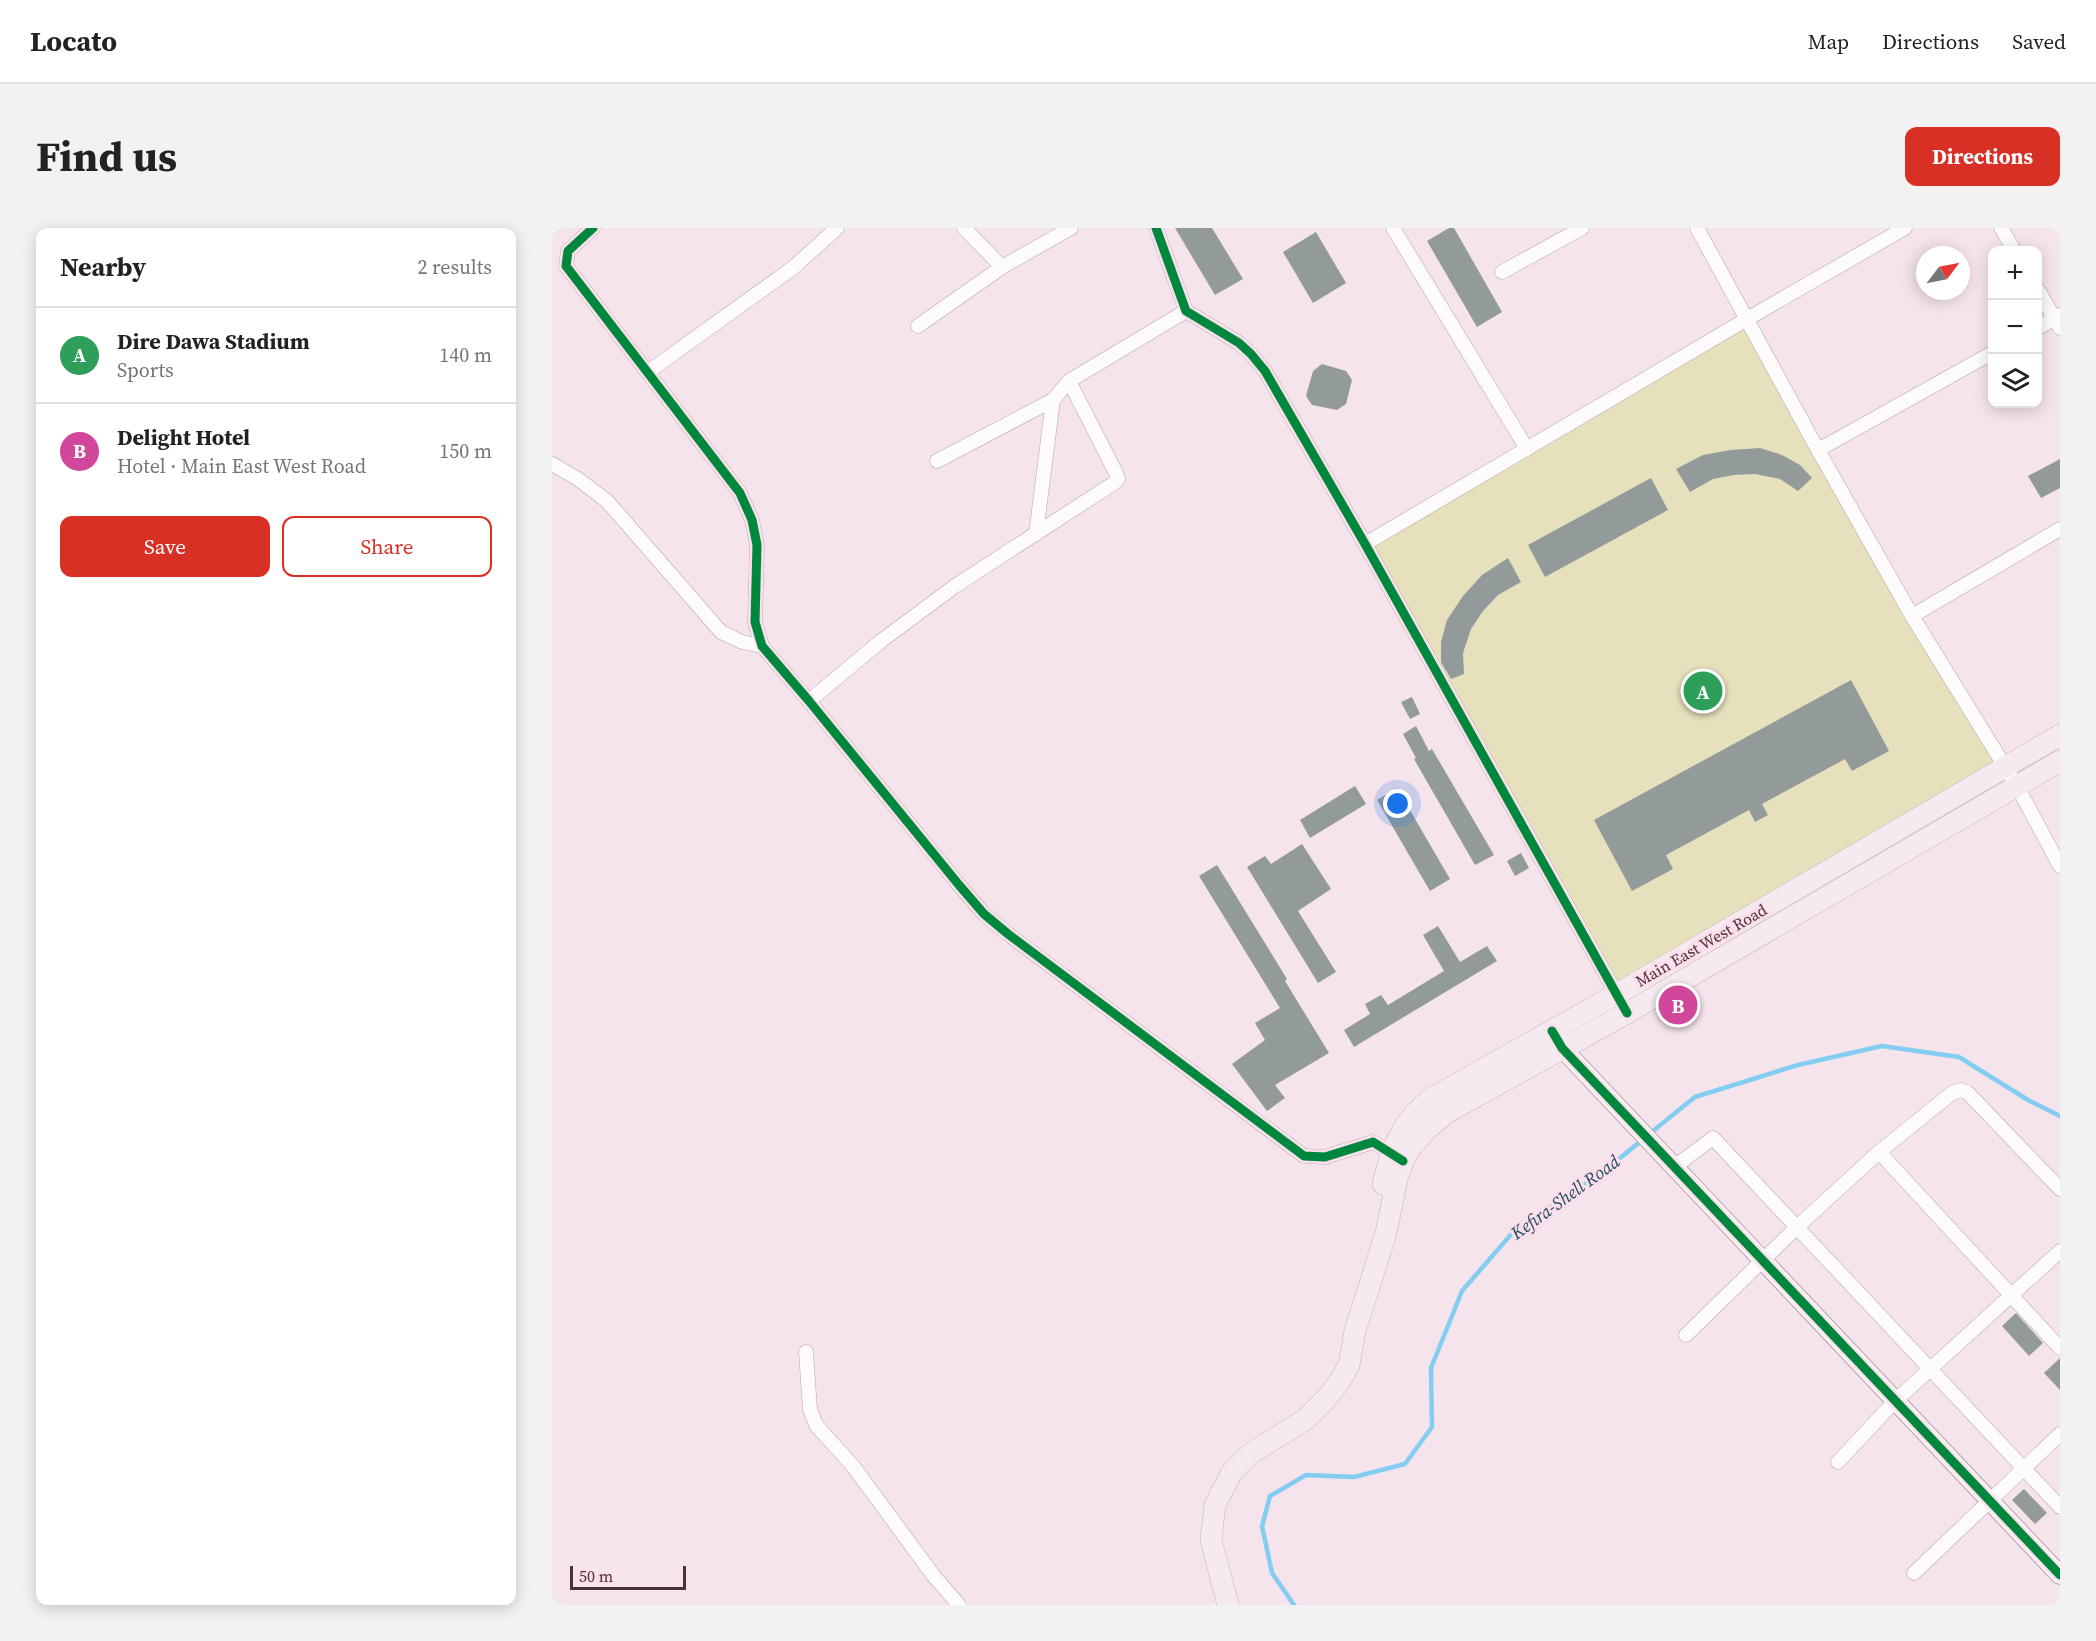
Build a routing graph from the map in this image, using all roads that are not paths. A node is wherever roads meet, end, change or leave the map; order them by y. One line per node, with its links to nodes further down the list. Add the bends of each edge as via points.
1 (593, 228): 12 (street, via 567,251)
2 (837, 228): 22 (street, via 794,267)
3 (964, 228): 13 (street)
4 (1071, 228): 13 (street)
5 (1156, 228): 16 (street)
6 (1393, 228): 25 (street)
7 (1582, 228): 14 (street)
8 (1697, 228): 17 (street)
9 (1905, 228): 17 (street)
10 (2001, 228): 11 (street)
11 (2012, 246)
12 (559, 267): 22 (street)
13 (1002, 267): 19 (street)
14 (1502, 272)
15 (2042, 297): 18 (street)
16 (1186, 311): 23 (street); 31 (street, via 1239,343 1265,372)
17 (1746, 319): 25 (street); 26 (street)
18 (2058, 321): 20 (street)
19 (918, 326)
20 (2042, 326)
21 (1990, 354): 26 (street)
22 (648, 372): 33 (street, via 740,493 753,520 757,545 755,622)
23 (1069, 381): 24 (street); 30 (street, via 1118,479)
24 (1053, 399): 27 (street); 30 (street)
25 (1527, 449): 31 (street)
26 (1818, 450): 32 (street)
27 (937, 461)
28 (552, 464): 33 (street, via 607,501 721,632)
29 (2060, 529): 32 (street)
30 (1036, 534): 34 (street, via 881,640)
31 (1365, 544): 42 (street)
32 (1912, 616): 37 (street)
33 (762, 646): 34 (street)
34 (809, 701): 45 (street, via 959,885 1008,934 1304,1156 1325,1157 1373,1142)
35 (2060, 735): 37 (main road, Main East West Road)
36 (2060, 760): 38 (main road, Main East West Road)
37 (2005, 766): 38 (street); 39 (main road, Main East West Road)
38 (2017, 786): 40 (street); 41 (main road, Main East West Road)
39 (1864, 849): 41 (main road); 42 (main road, Main East West Road)
40 (2060, 866)
41 (1874, 869): 42 (main road, Main East West Road)
42 (1622, 1004): 43 (main road, Main East West Road)
43 (1557, 1040): 45 (main road, Main East West Road, via 1420,1107 1401,1132); 46 (street)
44 (1879, 1152): 47 (street, via 1952,1093 1961,1090); 48 (street); 51 (street)
45 (1397, 1157): 65 (main road, Main East West Road, via 1381,1192 1378,1260 1355,1331 1349,1365 1326,1399 1306,1419 1250,1454 1232,1472 1215,1504 1211,1540)
46 (1674, 1167): 48 (street, via 1713,1138); 50 (street)
47 (2060, 1189)
48 (1797, 1227): 50 (street); 55 (street)
49 (2060, 1251): 51 (street)
50 (1762, 1260): 52 (street); 56 (street)
51 (2012, 1296): 53 (street); 55 (street)
52 (1686, 1335)
53 (2060, 1348)
54 (806, 1352): 64 (street, via 810,1409 816,1425 853,1466)
55 (1931, 1370): 56 (street); 59 (street)
56 (1895, 1401): 58 (street); 60 (street)
57 (2060, 1434): 59 (street)
58 (1838, 1462)
59 (2024, 1468): 60 (street); 61 (street)
60 (1989, 1500): 62 (street); 63 (street)
61 (2060, 1507)
62 (1914, 1573)
63 (2060, 1575)
64 (959, 1605)
65 (1228, 1605)

